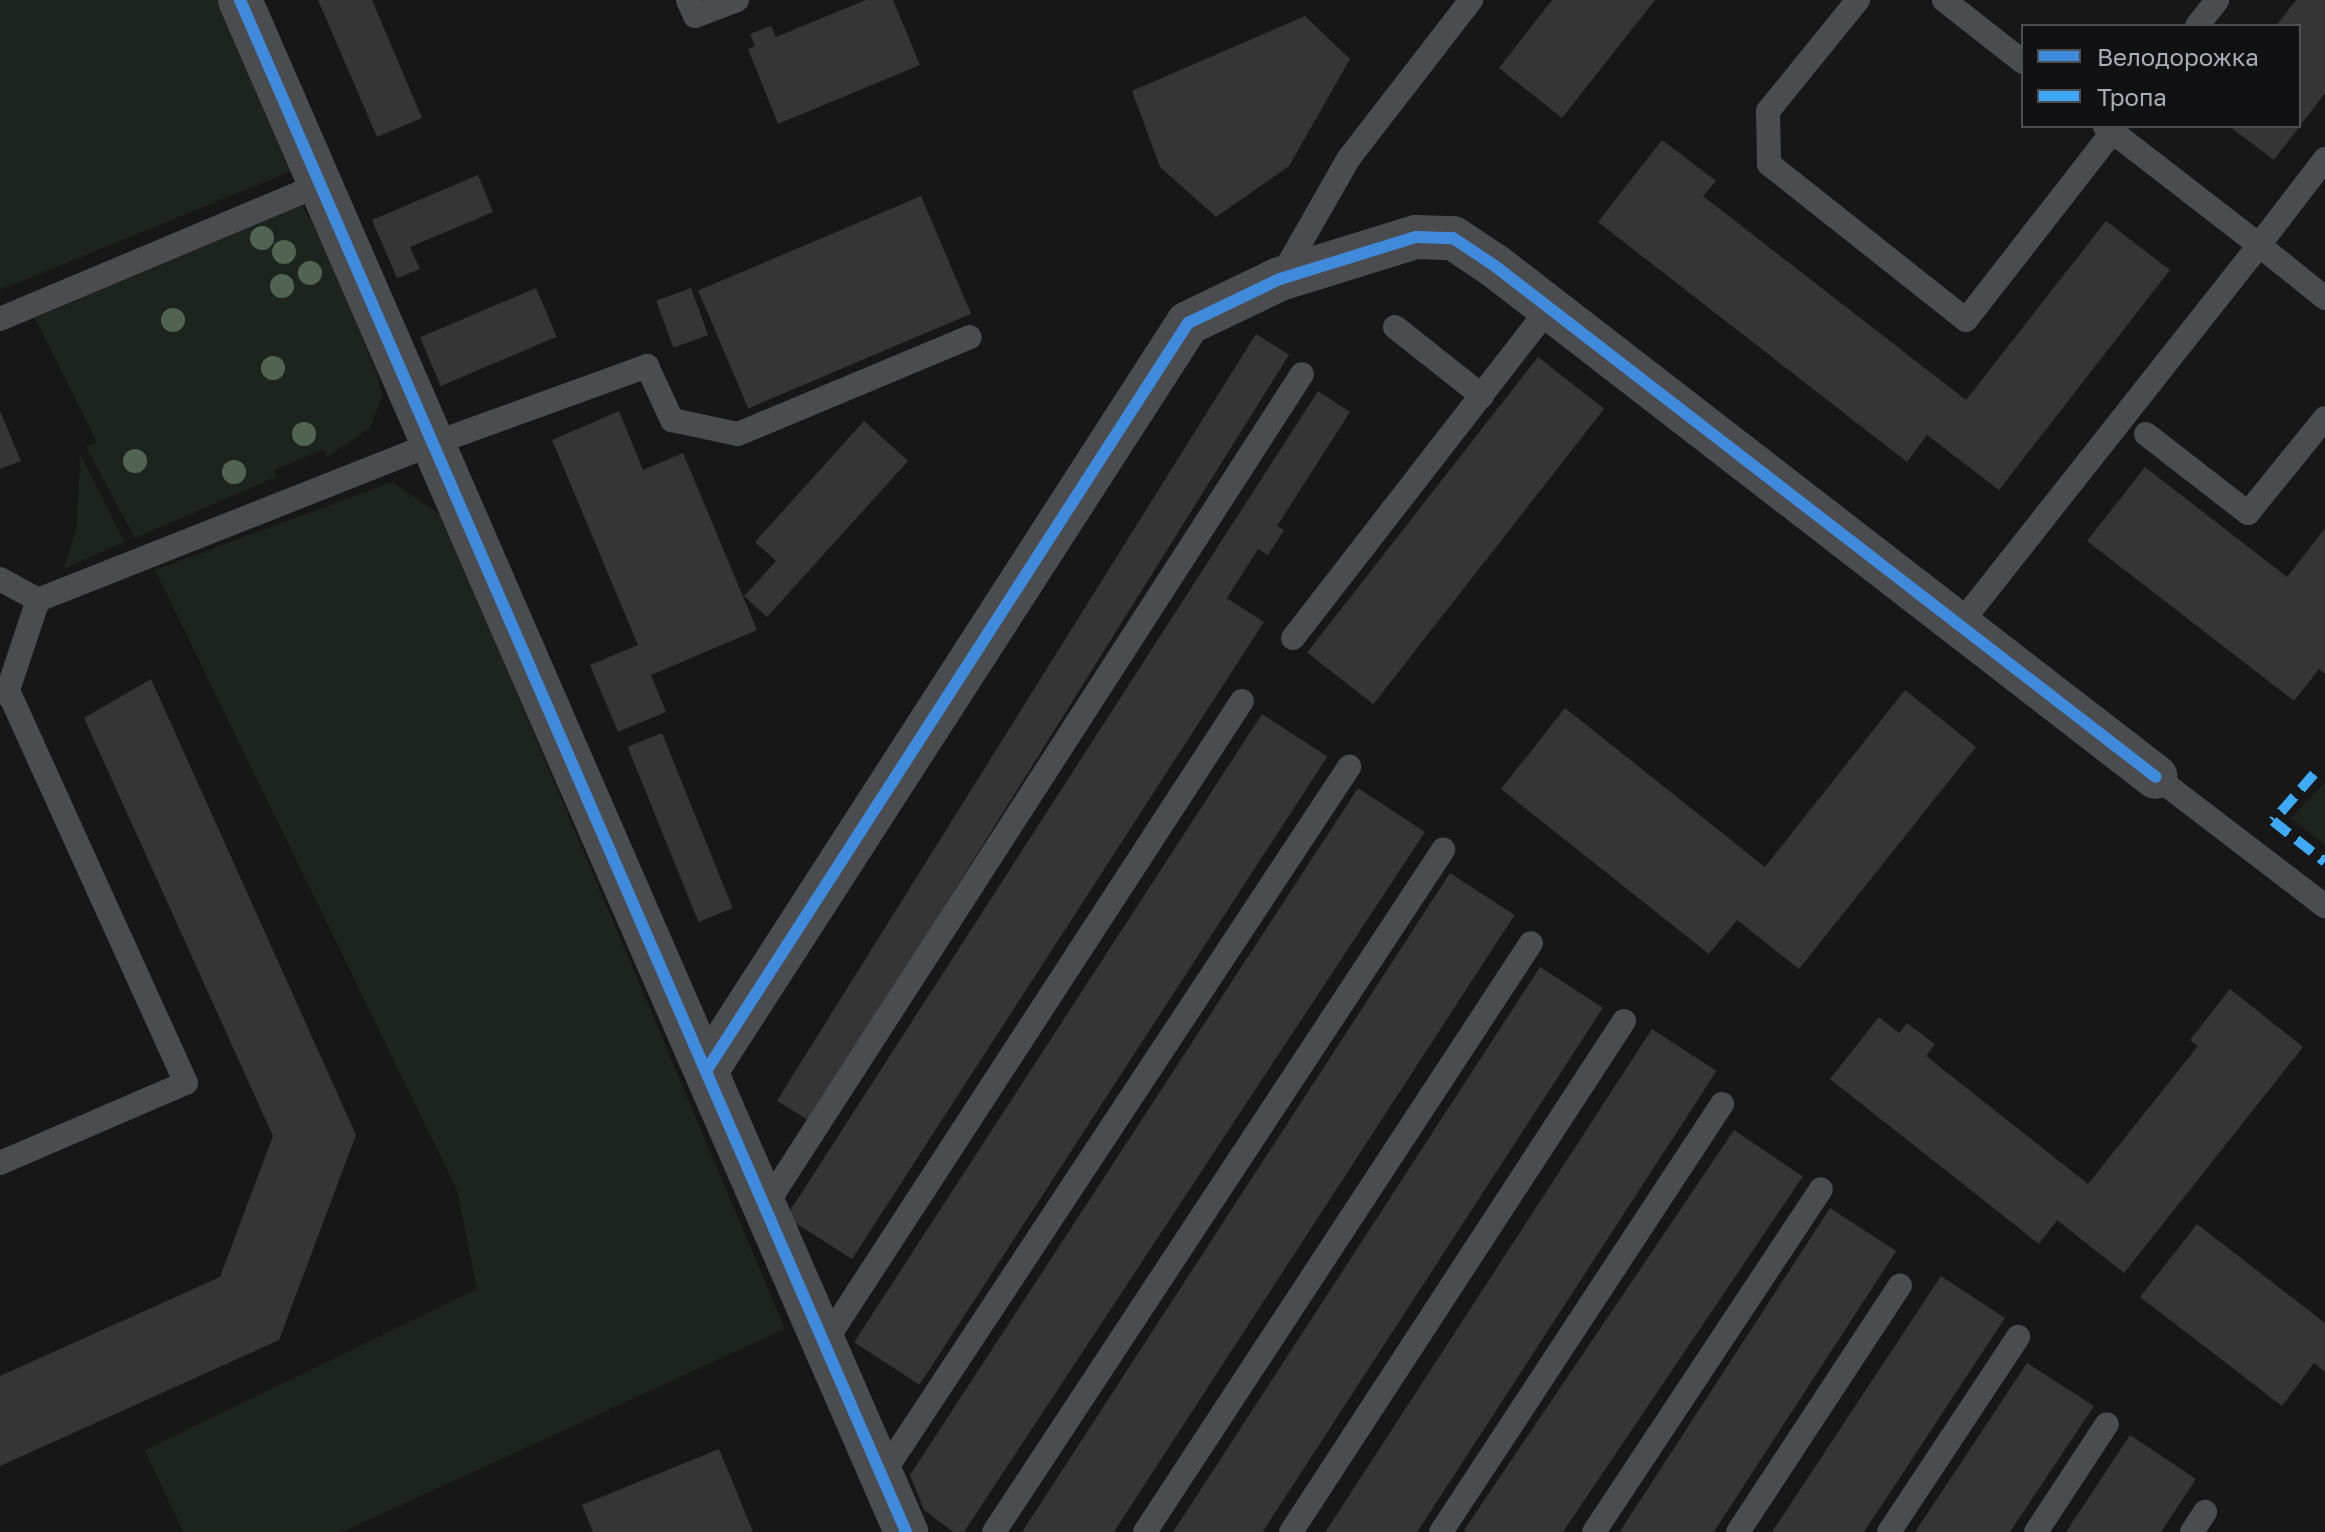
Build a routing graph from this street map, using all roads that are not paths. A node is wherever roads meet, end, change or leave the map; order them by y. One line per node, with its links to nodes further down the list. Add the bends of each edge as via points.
1 (240, 0): 12 (street)
2 (688, 0): 3 (lane, via 695,16)
3 (737, 0)
4 (1471, 0): 14 (lane, via 1349,158)
5 (1858, 0): 10 (lane, via 1768,111 1769,164 1966,320)
6 (1944, 0): 9 (lane)
7 (2217, 0): 8 (lane)
8 (2199, 24)
9 (2021, 60)
10 (2112, 128): 13 (lane)
11 (2325, 159): 13 (lane)
12 (316, 186): 17 (lane); 24 (street)
13 (2259, 245): 15 (lane); 27 (lane)
14 (1280, 279): 16 (street, via 1416,237 1453,238); 37 (street, via 1188,323)
15 (2325, 298)
16 (1548, 309): 21 (lane); 27 (street)
17 (0, 319)
18 (1395, 327): 21 (lane)
19 (970, 337): 24 (lane, via 738,434 672,420 647,366)
20 (1302, 374): 41 (lane)
21 (1482, 396): 28 (lane)
22 (2325, 418): 23 (lane, via 2248,513)
23 (2146, 434)
24 (432, 444): 26 (lane); 37 (street)
25 (0, 579): 26 (lane)
26 (38, 600): 29 (lane)
27 (1960, 624): 32 (street)
28 (1293, 638)
29 (4, 691): 39 (lane, via 186,1083)
30 (1242, 701): 44 (lane)
31 (1349, 767): 46 (lane)
32 (2156, 777): 34 (lane)
33 (1443, 850): 48 (lane)
34 (2325, 906)
35 (1531, 943): 49 (lane)
36 (1624, 1021): 50 (lane)
37 (708, 1068): 41 (street)
38 (1722, 1104): 51 (lane)
39 (0, 1163)
40 (1821, 1189): 52 (lane)
41 (768, 1202): 44 (street)
42 (1900, 1285): 53 (lane)
43 (2018, 1337): 54 (lane)
44 (827, 1339): 46 (street)
45 (2107, 1424): 55 (lane)
46 (884, 1472): 47 (street)
47 (906, 1532)
48 (994, 1532)
49 (1145, 1532)
50 (1291, 1532)
51 (1441, 1532)
52 (1594, 1532)
53 (1738, 1532)
54 (1889, 1532)
55 (2036, 1532)

